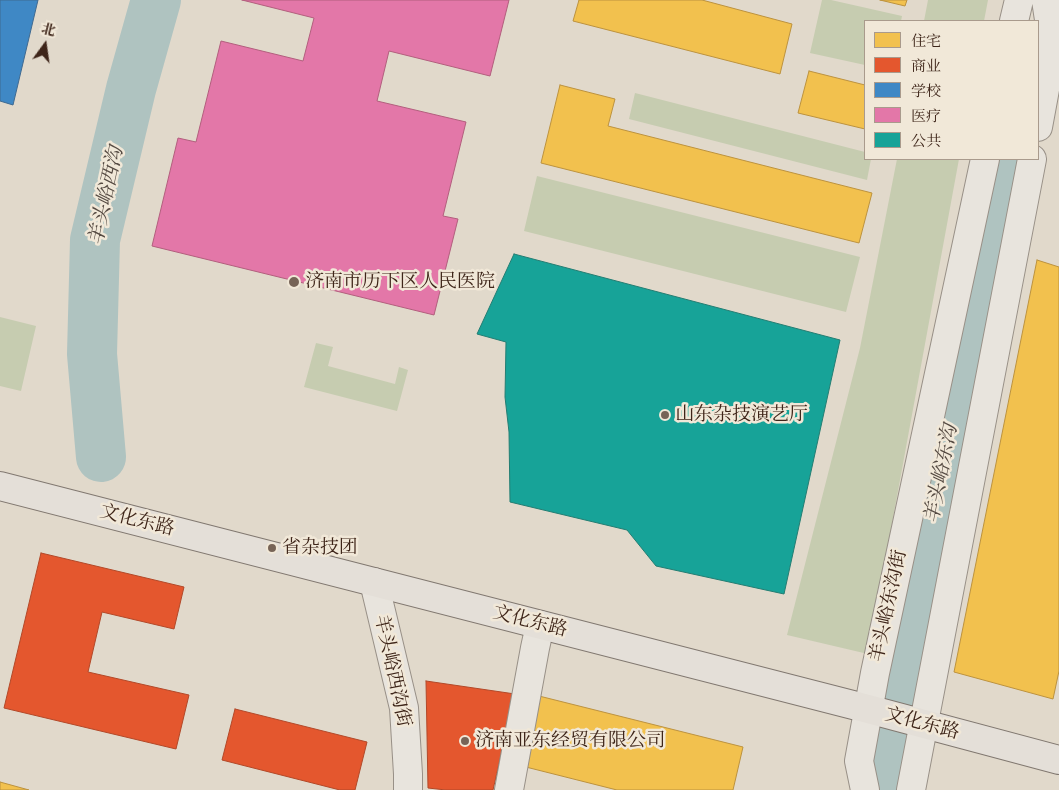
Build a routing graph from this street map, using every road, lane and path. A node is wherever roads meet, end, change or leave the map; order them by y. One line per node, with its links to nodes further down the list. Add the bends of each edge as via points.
1 (1019, 0): 3 (street)
2 (1046, 0): 4 (street, via 1054,46)
3 (1014, 20)
4 (1039, 122)
5 (985, 160): 10 (street, 羊头峪东沟街)
6 (1032, 160): 11 (street)
7 (0, 486): 8 (main road, 文化东路)
8 (374, 582): 9 (main road, 文化东路); 13 (street, 羊头峪西沟街, via 404,708)
9 (540, 625): 10 (main road, 文化东路); 14 (street)
10 (868, 710): 11 (main road, 文化东路); 15 (street, 羊头峪东沟街, via 859,761)
11 (922, 724): 12 (main road, 文化东路); 16 (street)
12 (1059, 760)
13 (408, 790)
14 (509, 790)
15 (865, 790)
16 (911, 790)

